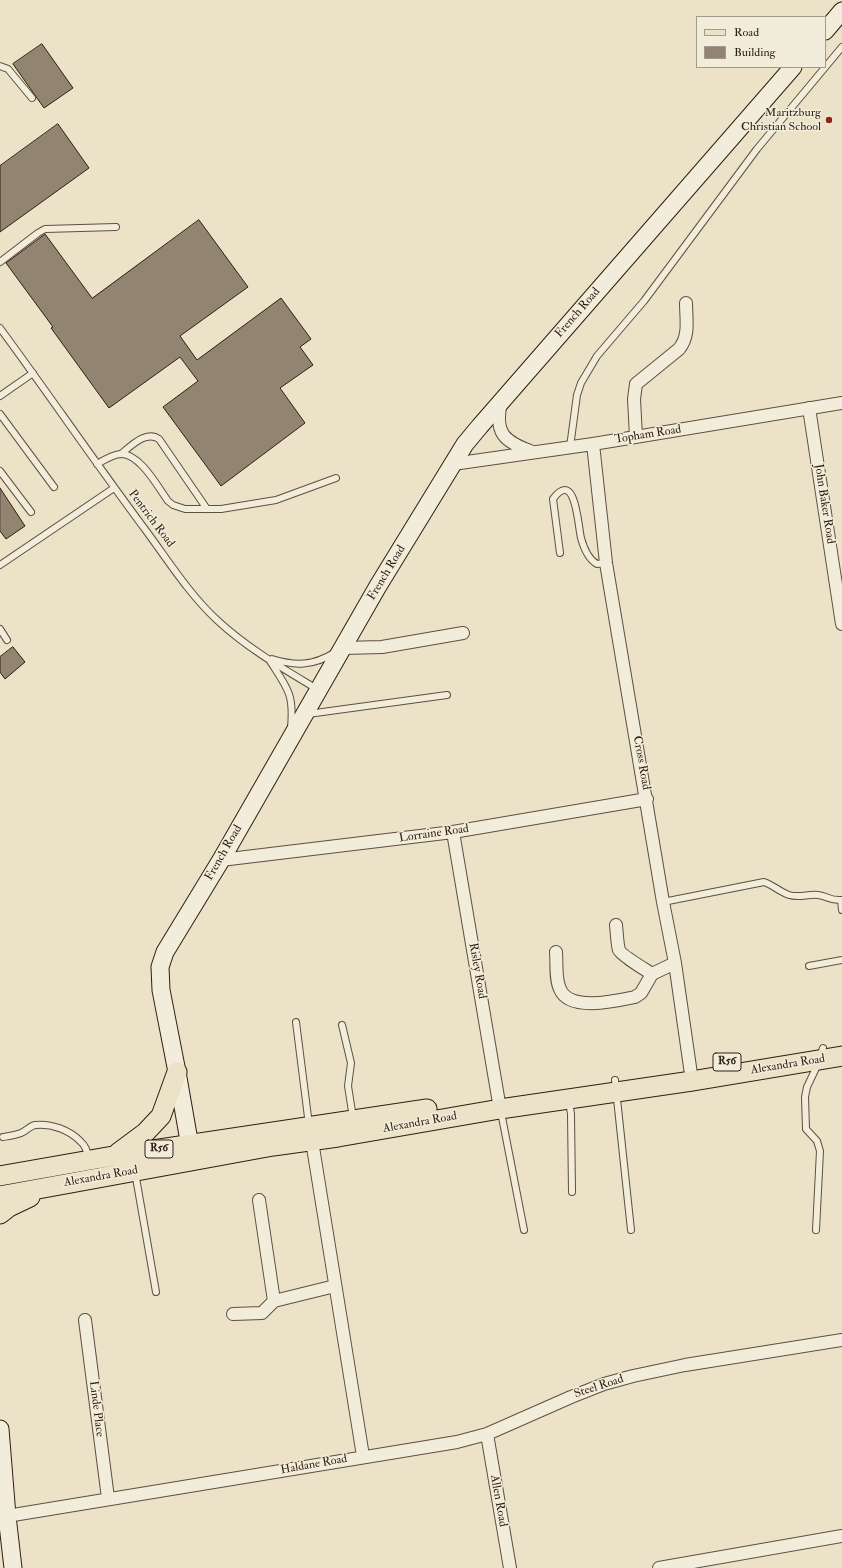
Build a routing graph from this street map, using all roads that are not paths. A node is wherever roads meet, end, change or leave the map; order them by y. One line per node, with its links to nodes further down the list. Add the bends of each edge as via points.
1 (842, 11): 2 (street)
2 (826, 30)
3 (842, 47): 5 (lane)
4 (0, 66): 8 (lane, via 8,69)
5 (826, 66)
6 (792, 68): 15 (street, French Road)
7 (824, 68): 21 (lane, via 757,149 644,301 597,356 577,395)
8 (32, 98)
9 (116, 227): 10 (lane, via 45,229)
10 (0, 262)
11 (686, 303): 19 (street, via 684,343 636,384)
12 (0, 328): 13 (lane, Pentrich Road)
13 (33, 373): 14 (lane); 24 (lane, Pentrich Road)
14 (0, 396)
15 (502, 400): 22 (street, via 498,419 504,436 516,445); 25 (street, French Road)
16 (842, 403): 17 (street, Topham Road)
17 (809, 408): 19 (street, Topham Road); 35 (street, John Baker Road)
18 (0, 414): 28 (lane)
19 (636, 437): 20 (street, Topham Road)
20 (592, 444): 21 (street, Topham Road); 33 (street, Cross Road)
21 (570, 447): 22 (street, Topham Road)
22 (535, 452): 25 (street, Topham Road)
23 (121, 454): 24 (lane); 30 (lane, via 133,457 141,464 173,505 185,509); 30 (lane, via 145,437 159,438)
24 (97, 464): 29 (lane, Pentrich Road)
25 (453, 464): 39 (street, French Road)
26 (0, 471): 31 (lane)
27 (336, 478): 30 (lane, via 276,500)
28 (54, 487)
29 (114, 488): 34 (lane); 40 (lane, Pentrich Road, via 206,608 229,631)
30 (206, 509)
31 (30, 512)
32 (560, 553): 33 (lane, via 553,499 564,491 574,497 581,538 591,560 597,564)
33 (606, 563): 45 (street, Cross Road)
34 (0, 565)
35 (842, 624)
36 (0, 629): 38 (lane)
37 (463, 634): 39 (street, via 382,647)
38 (7, 640)
39 (343, 648): 40 (lane, via 328,657 305,664); 41 (street, French Road)
40 (267, 658): 41 (lane, Pentrich Road); 44 (lane, via 289,691 292,712)
41 (318, 689): 43 (street, French Road)
42 (447, 695): 43 (lane)
43 (304, 715): 44 (street, French Road)
44 (289, 742): 47 (street, French Road)
45 (647, 799): 46 (street, Lorraine Road); 49 (street, Cross Road)
46 (453, 832): 47 (street, Lorraine Road); 66 (street, Risley Road)
47 (220, 860): 62 (street, French Road, via 165,952 160,967 161,990)
48 (841, 900): 49 (lane, via 820,895 789,894 764,882); 50 (lane)
49 (663, 902): 54 (street, Cross Road)
50 (842, 910)
51 (616, 926): 56 (street, via 623,956)
52 (556, 952): 56 (street, via 559,988 570,1001 587,1003 634,997 641,994)
53 (842, 960): 55 (lane)
54 (675, 963): 56 (street); 63 (street, Cross Road)
55 (809, 966)
56 (652, 974)
57 (296, 1022): 68 (lane)
58 (342, 1025): 67 (lane, via 351,1063 348,1086)
59 (842, 1045): 60 (main road, Alexandra Road / R56)
60 (821, 1054): 61 (main road, Alexandra Road / R56); 63 (main road, Alexandra Road / R56); 82 (lane, via 804,1097 806,1129 817,1141 820,1151)
61 (842, 1056)
62 (177, 1072): 70 (street, French Road); 71 (main road, via 161,1116 145,1133)
63 (691, 1075): 64 (main road, Alexandra Road / R56)
64 (616, 1086): 65 (main road, Alexandra Road / R56); 66 (main road, Alexandra Road / R56); 81 (lane)
65 (569, 1099): 66 (main road, Alexandra Road / R56); 76 (lane)
66 (499, 1103): 67 (main road, Alexandra Road / R56); 68 (main road, Alexandra Road / R56, via 338,1137); 80 (lane)
67 (354, 1119): 68 (main road, Alexandra Road / R56)
68 (311, 1133): 70 (main road, Alexandra Road / R56); 83 (street, Haldane Road)
69 (3, 1137): 72 (lane, via 21,1133 33,1126 59,1128 82,1142)
70 (190, 1152): 71 (main road, Alexandra Road / R56); 73 (main road, Alexandra Road / R56)
71 (113, 1156): 72 (main road, Alexandra Road / R56)
72 (90, 1160): 74 (main road, Alexandra Road / R56)
73 (135, 1171): 75 (main road, Alexandra Road / R56); 84 (lane)
74 (0, 1176)
75 (42, 1188): 77 (main road, Alexandra Road / R56); 79 (main road)
76 (572, 1192)
77 (0, 1196)
78 (259, 1200): 85 (street)
79 (0, 1214)
80 (524, 1230)
81 (631, 1230)
82 (816, 1230)
83 (336, 1286): 85 (street); 91 (street, Haldane Road)
84 (156, 1292)
85 (274, 1301): 86 (street, via 262,1313)
86 (233, 1314)
87 (85, 1320): 92 (street, Linde Place)
88 (842, 1340): 90 (street, Steel Road, via 685,1365 634,1376 604,1384)
89 (0, 1429): 93 (street)
90 (486, 1434): 91 (street, Steel Road, via 457,1442); 97 (street, Allen Road)
91 (363, 1456): 92 (street, Haldane Road, via 183,1488)
92 (108, 1498): 93 (street, Haldane Road)
93 (7, 1516): 95 (street)
94 (842, 1536): 98 (street)
95 (5, 1549): 96 (street)
96 (13, 1568)
97 (510, 1568)
98 (659, 1568)

